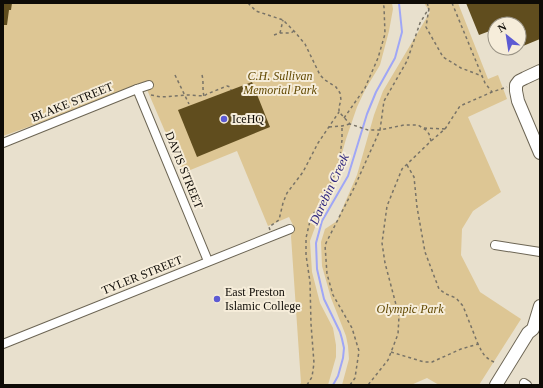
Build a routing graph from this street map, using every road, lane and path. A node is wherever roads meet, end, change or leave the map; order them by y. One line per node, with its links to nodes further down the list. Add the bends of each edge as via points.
1 (248, 3): 6 (path, via 256,11)
2 (383, 3): 24 (path, via 385,34 378,58 365,88)
3 (428, 3): 5 (path)
4 (452, 3): 13 (path)
5 (428, 8): 13 (path, via 426,27 443,57 461,68); 30 (path, via 420,23 407,62 384,101)
6 (283, 20): 7 (path); 8 (path)
7 (294, 31): 8 (path); 23 (path, via 305,44 320,75 340,93)
8 (280, 33): 9 (path)
9 (274, 35)
10 (540, 71): 15 (street, via 521,79)
11 (175, 75): 19 (path)
12 (202, 75): 21 (path)
13 (482, 76): 18 (path)
14 (150, 85): 16 (street, BLAKE STREET)
15 (516, 85): 18 (path); 33 (street, via 518,101)
16 (138, 88): 32 (street, BLAKE STREET); 39 (street, DAVIS STREET)
17 (231, 90): 21 (path, via 227,86)
18 (492, 92): 29 (path, via 460,106)
19 (185, 95): 20 (path); 21 (path); 22 (path)
20 (151, 96)
21 (204, 96)
22 (189, 104)
23 (339, 112): 24 (path); 27 (path)
24 (344, 118): 25 (path)
25 (350, 124): 26 (path); 30 (path, via 368,130)
26 (342, 126): 27 (path); 45 (path, via 339,164 310,221 306,238 314,363 312,377)
27 (329, 127): 36 (path, via 303,172 287,193 279,220 269,227)
28 (424, 128): 29 (path); 30 (path, via 418,125 404,125); 31 (path)
29 (445, 129): 31 (path)
30 (380, 130): 46 (path, via 325,245 327,274 333,295 352,328 359,351 355,378)
31 (431, 142): 34 (path)
32 (3, 143)
33 (540, 153)
34 (407, 165): 42 (path, via 414,177 425,252 439,288 456,298 462,306); 43 (path, via 402,170 387,206 382,243 399,316 398,334)
35 (290, 229): 36 (street, TYLER STREET)
36 (272, 235): 39 (street, TYLER STREET)
37 (495, 245): 38 (street)
38 (540, 252)
39 (208, 261): 41 (street, TYLER STREET)
40 (539, 307): 48 (street, via 531,315 528,333)
41 (3, 344)
42 (478, 344): 43 (path, via 432,362); 44 (path, via 483,354)
43 (391, 352): 47 (path, via 388,360)
44 (494, 362)
45 (306, 385)
46 (350, 385)
47 (368, 385)
48 (496, 385)

